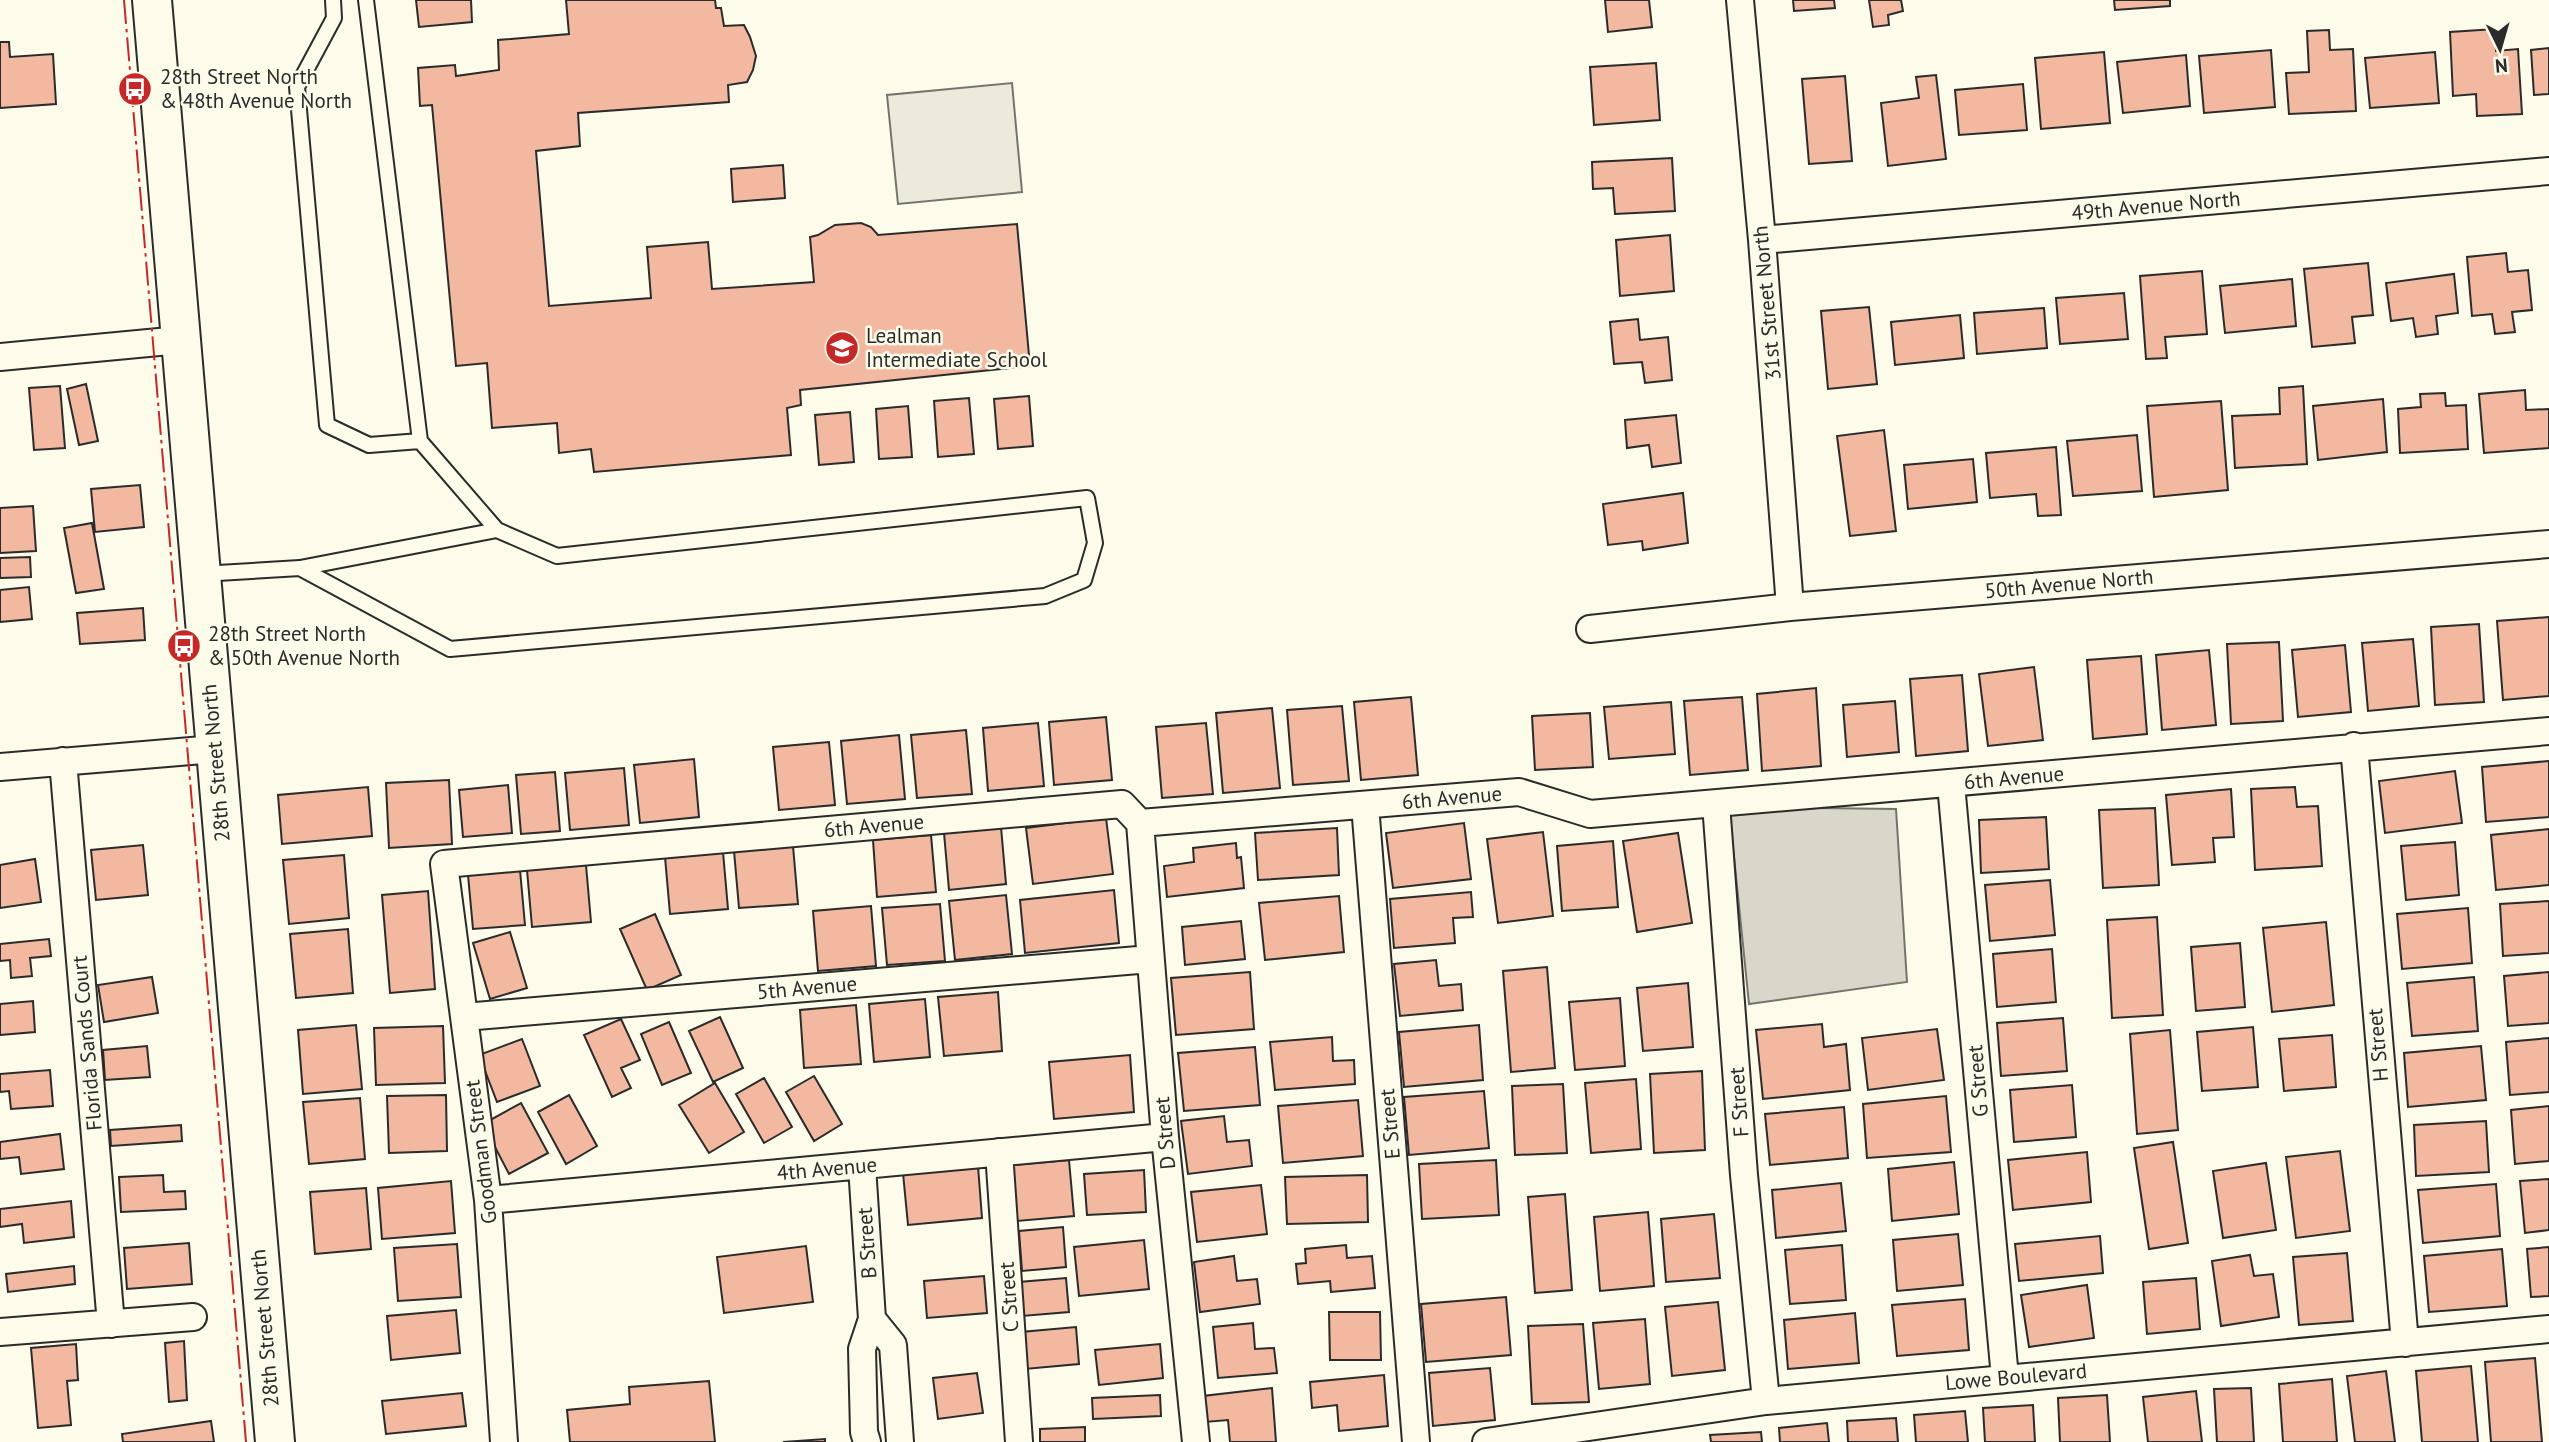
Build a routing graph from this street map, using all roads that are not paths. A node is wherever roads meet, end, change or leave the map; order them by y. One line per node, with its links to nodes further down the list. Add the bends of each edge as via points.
1 (152, 0): 7 (street, 28th Street North)
2 (333, 0): 9 (lane, via 334,19 297,86 327,425 369,445)
3 (366, 0): 9 (lane)
4 (1740, 0): 6 (street, 31st Street North)
5 (2549, 172): 6 (street, 49th Avenue North)
6 (1762, 240): 14 (street, 31st Street North)
7 (180, 341): 8 (street); 13 (street, 28th Street North)
8 (0, 357)
9 (420, 441): 10 (lane)
10 (497, 530): 12 (lane); 12 (lane, via 557,556 1087,498 1095,544 1084,580 1045,596 450,649)
11 (2549, 544): 14 (street, 50th Avenue North)
12 (300, 568): 13 (lane)
13 (200, 574): 18 (street, 28th Street North)
14 (1790, 607): 15 (street, 50th Avenue North)
15 (1590, 629)
16 (2549, 731): 17 (street, 6th Avenue)
17 (2354, 746): 21 (street, 6th Avenue); 37 (street, H Street)
18 (215, 749): 19 (street); 40 (street, 28th Street North)
19 (63, 761): 20 (street); 34 (street, Florida Sands Court)
20 (0, 767)
21 (1951, 784): 22 (street, 6th Avenue); 38 (street, G Street)
22 (1716, 804): 23 (street, 6th Avenue, via 1590,814 1518,792); 39 (street, F Street)
23 (1365, 805): 24 (street, 6th Avenue); 46 (street, E Street)
24 (1140, 823): 25 (street, 6th Avenue, via 1122,804); 26 (street, D Street)
25 (444, 864): 27 (street, Goodman Street)
26 (1150, 959): 27 (street, 5th Avenue); 28 (street, D Street)
27 (464, 1017): 31 (street, Goodman Street)
28 (1165, 1137): 29 (street, 4th Avenue); 45 (street, D Street)
29 (999, 1152): 30 (street, 4th Avenue); 44 (street, C Street)
30 (862, 1166): 31 (street, 4th Avenue); 33 (street, B Street)
31 (488, 1200): 41 (street, Goodman Street)
32 (193, 1317): 34 (street)
33 (872, 1319): 42 (street, B Street, via 862,1349); 43 (street, via 893,1345)
34 (111, 1324): 36 (street)
35 (2549, 1329): 37 (street, Lowe Boulevard)
36 (0, 1332)
37 (2404, 1343): 38 (street, Lowe Boulevard)
38 (2005, 1378): 39 (street, Lowe Boulevard)
39 (1766, 1401): 47 (street, Lowe Boulevard)
40 (275, 1442)
41 (504, 1442)
42 (867, 1442)
43 (900, 1442)
44 (1019, 1442)
45 (1196, 1442)
46 (1416, 1442)
47 (1486, 1442)

